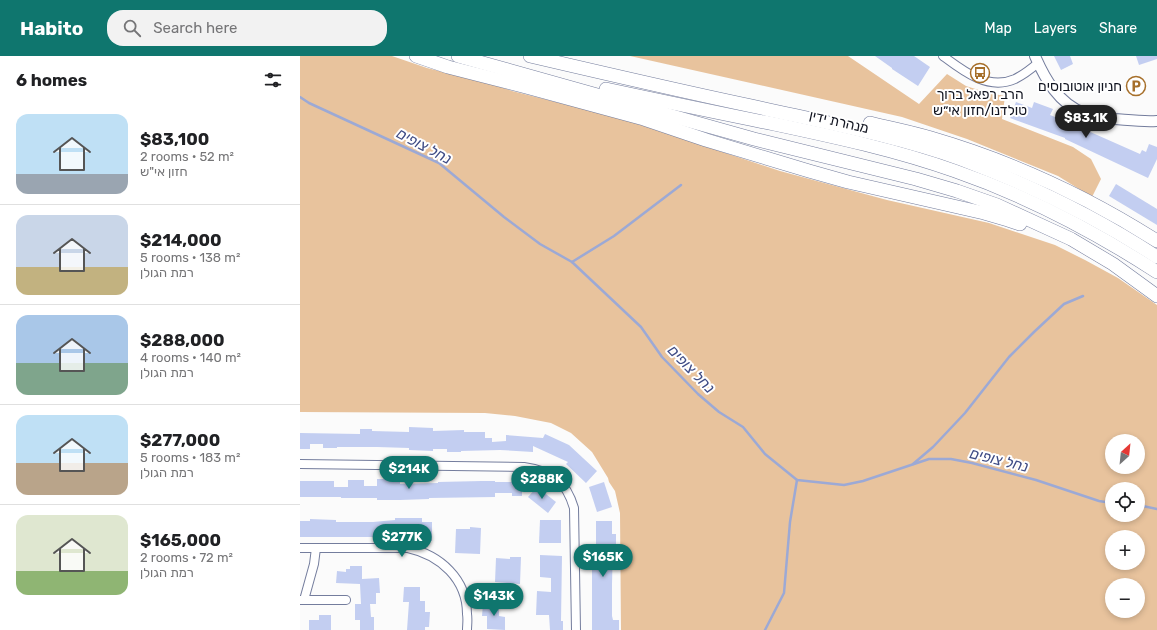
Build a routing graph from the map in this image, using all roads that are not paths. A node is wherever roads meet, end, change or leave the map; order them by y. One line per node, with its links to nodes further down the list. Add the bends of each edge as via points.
1 (416, 56): 11 (highway, via 448,67 644,119 808,171 1008,220)
2 (458, 56): 7 (highway)
3 (530, 56): 10 (highway, מנהרת ידין, via 872,133 959,159 1076,209)
4 (548, 56): 9 (highway, via 719,90 930,138 1041,178 1110,213)
5 (942, 56): 6 (street, via 976,78 996,83 1016,78)
6 (1037, 60): 8 (street, via 1049,83 1073,107 1095,116)
7 (492, 65): 11 (highway, via 754,140 957,191 1071,239); 12 (highway, מנהרת ידין, via 823,134 913,157 1033,202 1070,220)
8 (1157, 121)
9 (1157, 241)
10 (1157, 257)
11 (1113, 264): 13 (highway)
12 (1157, 272)
13 (1157, 296)
14 (300, 464): 20 (street, via 524,467 550,474 563,484 574,508)
15 (300, 548): 16 (street)
16 (316, 548): 17 (street, via 314,564); 19 (street, via 408,548 431,556 449,570 462,590 468,613)
17 (302, 600): 18 (street)
18 (346, 600)
19 (467, 630)
20 (576, 630)

